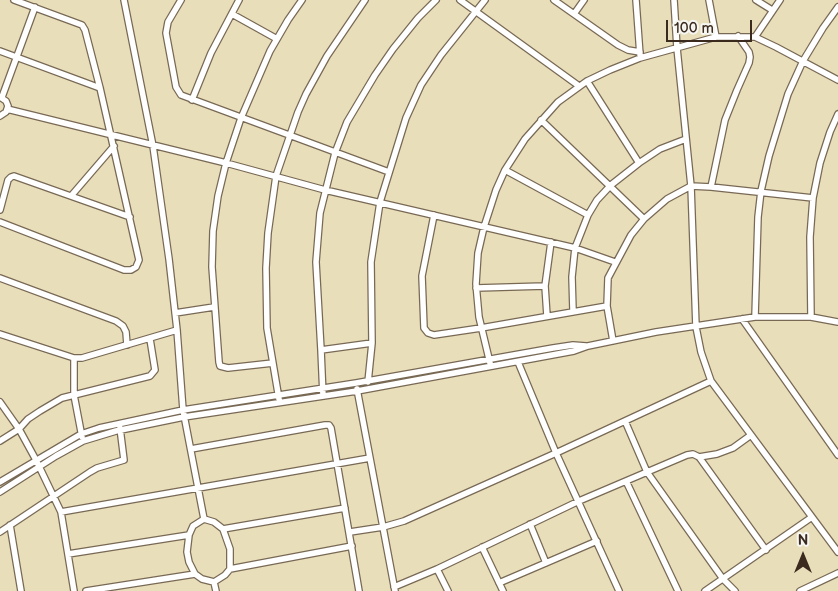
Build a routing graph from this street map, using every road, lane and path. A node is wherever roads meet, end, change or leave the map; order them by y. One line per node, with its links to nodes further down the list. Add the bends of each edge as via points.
1 (14, 0): 17 (street)
2 (124, 0): 47 (street)
3 (181, 0): 37 (street, via 168,22 166,33 178,91)
4 (239, 0): 21 (street)
5 (302, 0): 26 (street)
6 (365, 0): 43 (street, via 327,56 306,94)
7 (436, 0): 48 (street, via 418,18 376,75 347,122)
8 (460, 0): 20 (street)
9 (485, 0): 20 (street)
10 (554, 0): 22 (street)
11 (584, 0): 22 (street)
12 (636, 0): 29 (street)
13 (674, 0): 27 (street)
14 (709, 0): 24 (street)
15 (756, 0): 19 (street)
16 (780, 0): 19 (street)
17 (34, 7): 30 (street); 35 (street, via 82,25 87,33)
18 (838, 7): 31 (street)
19 (772, 10): 25 (street)
20 (477, 12): 34 (street); 52 (street, via 441,55 422,86 406,118)
21 (232, 14): 26 (street); 37 (street, via 211,53)
22 (574, 14): 29 (street, via 618,45)
23 (738, 36): 24 (street); 25 (street); 56 (street, via 749,52 749,64 725,120)
24 (716, 37): 27 (street)
25 (755, 37): 31 (street)
26 (277, 38): 41 (street)
27 (677, 48): 29 (street); 45 (street)
28 (0, 51): 30 (street)
29 (640, 55): 32 (street)
30 (17, 58): 35 (street); 36 (street)
31 (803, 62): 33 (street); 58 (street, via 776,129)
32 (587, 80): 34 (street); 50 (street)
33 (838, 80)
34 (579, 86): 42 (street)
35 (100, 88): 44 (street)
36 (1, 97): 38 (street)
37 (192, 100): 41 (street)
38 (7, 109): 40 (street); 44 (street)
39 (838, 114): 60 (street, via 820,163)
40 (0, 116)
41 (241, 118): 43 (street); 49 (street)
42 (541, 120): 51 (street); 54 (street)
43 (290, 135): 48 (street); 53 (street)
44 (111, 136): 46 (street); 47 (street)
45 (686, 139): 50 (street, via 660,149); 55 (street)
46 (114, 146): 59 (street); 65 (street)
47 (153, 146): 49 (street); 78 (street)
48 (335, 152): 52 (street); 57 (street)
49 (226, 163): 53 (street); 76 (street, via 214,232)
50 (639, 163): 54 (street)
51 (505, 170): 63 (street); 68 (street)
52 (389, 172): 61 (street)
53 (276, 176): 57 (street); 99 (street, via 266,268 267,328)
54 (610, 186): 63 (street); 66 (street)
55 (691, 186): 56 (street); 66 (street, via 667,199); 84 (street)
56 (711, 187): 58 (street)
57 (325, 190): 61 (street); 93 (street, via 316,262)
58 (761, 191): 60 (street); 80 (street)
59 (71, 196): 62 (street, via 14,176 8,180); 65 (street)
60 (813, 198): 81 (street)
61 (380, 202): 64 (street); 90 (street, via 371,262)
62 (0, 210)
63 (588, 214): 70 (street)
64 (434, 215): 68 (street); 85 (street, via 422,276 424,328 434,335)
65 (130, 217): 67 (street, via 139,260 131,270)
66 (644, 219): 71 (street)
67 (0, 222)
68 (484, 226): 69 (street); 74 (street)
69 (551, 242): 70 (street); 73 (street)
70 (575, 248): 71 (street); 77 (street)
71 (615, 262): 75 (street, via 608,278)
72 (0, 278): 91 (street, via 116,321 126,332)
73 (544, 286): 74 (street); 79 (street)
74 (476, 288): 85 (street)
75 (607, 306): 77 (street); 89 (street)
76 (214, 307): 78 (street); 99 (street, via 220,366)
77 (573, 311): 79 (street)
78 (175, 313): 86 (street)
79 (547, 316): 85 (street)
80 (755, 317): 81 (street); 82 (street)
81 (811, 317): 83 (street)
82 (742, 319): 84 (street); 130 (street)
83 (838, 322)
84 (696, 327): 89 (street); 106 (street)
85 (481, 328): 97 (street)
86 (177, 330): 88 (street); 117 (street)
87 (0, 334): 95 (street)
88 (150, 339): 91 (street); 111 (street, via 154,370 150,376)
89 (613, 342): 92 (street)
90 (372, 343): 93 (street); 105 (street)
91 (127, 345): 95 (street, via 85,358)
92 (588, 346): 94 (street); 96 (street)
93 (321, 350): 108 (street)
94 (535, 351): 96 (street); 97 (street)
95 (74, 358): 111 (street)
96 (537, 358): 98 (street)
97 (489, 359): 100 (street); 101 (street)
98 (518, 362): 101 (street); 129 (street)
99 (272, 363): 112 (street)
100 (460, 364): 102 (street); 103 (street)
101 (491, 367): 103 (street)
102 (424, 371): 104 (street); 105 (street)
103 (461, 372): 104 (street)
104 (425, 379): 109 (street)
105 (368, 380): 107 (street); 109 (street)
106 (711, 381): 120 (street); 125 (street)
107 (356, 382): 108 (street); 110 (street)
108 (323, 388): 112 (street); 113 (street)
109 (367, 389): 110 (street)
110 (357, 391): 113 (street); 132 (street)
111 (74, 395): 122 (street, via 54,402); 124 (street)
112 (278, 395): 115 (street); 116 (street)
113 (323, 396): 116 (street)
114 (0, 402): 122 (street)
115 (233, 402): 117 (street); 118 (street)
116 (280, 403): 118 (street)
117 (183, 410): 119 (street); 121 (street)
118 (234, 410): 119 (street)
119 (184, 417): 123 (street); 128 (street)
120 (625, 421): 129 (street); 136 (street)
121 (119, 423): 123 (street); 124 (street)
122 (19, 429): 127 (street); 133 (street)
123 (120, 430): 126 (street); 141 (street, via 124,460 97,468)
124 (81, 434): 126 (street); 133 (street)
125 (751, 435): 131 (street, via 733,448); 145 (street)
126 (83, 441): 135 (street)
127 (0, 442)
128 (191, 449): 134 (street, via 329,425); 139 (street)
129 (556, 453): 142 (street); 149 (street)
130 (838, 455)
131 (699, 457): 136 (street, via 688,455); 157 (street)
132 (370, 458): 134 (street); 149 (street)
133 (36, 460): 135 (street); 138 (street)
134 (338, 464): 139 (street); 143 (street)
135 (39, 466): 140 (street); 141 (street)
136 (646, 472): 137 (street); 165 (street)
137 (626, 481): 142 (street); 177 (street)
138 (0, 482)
139 (198, 487): 144 (street); 146 (street)
140 (0, 492)
141 (53, 496): 144 (street); 148 (street)
142 (579, 501): 147 (street); 154 (street)
143 (346, 508): 150 (street); 152 (street)
144 (61, 512): 159 (street)
145 (812, 518): 157 (street); 158 (street)
146 (204, 519): 150 (street); 153 (street, via 193,526)
147 (530, 524): 156 (street); 160 (street)
148 (10, 525): 151 (street); 169 (street)
149 (383, 527): 152 (street); 168 (street)
150 (223, 529): 161 (street, via 230,549)
151 (0, 532)
152 (350, 532): 155 (street)
153 (188, 535): 159 (street); 164 (street, via 187,552)
154 (597, 541): 160 (street); 176 (street)
155 (352, 546): 161 (street); 173 (street)
156 (482, 547): 162 (street); 167 (street)
157 (766, 550): 165 (street)
158 (838, 552)
159 (68, 554): 170 (street)
160 (546, 562): 167 (street)
161 (230, 569): 166 (street)
162 (437, 569): 168 (street); 174 (street)
163 (838, 573): 180 (street)
164 (195, 574): 166 (street); 171 (street)
165 (723, 579): 178 (street); 179 (street)
166 (214, 582): 172 (street)
167 (499, 583): 175 (street)
168 (395, 589)
169 (21, 591)
170 (74, 591)
171 (86, 591)
172 (216, 591)
173 (359, 591)
174 (448, 591)
175 (503, 591)
176 (619, 591)
177 (678, 591)
178 (704, 591)
179 (735, 591)
180 (800, 591)

